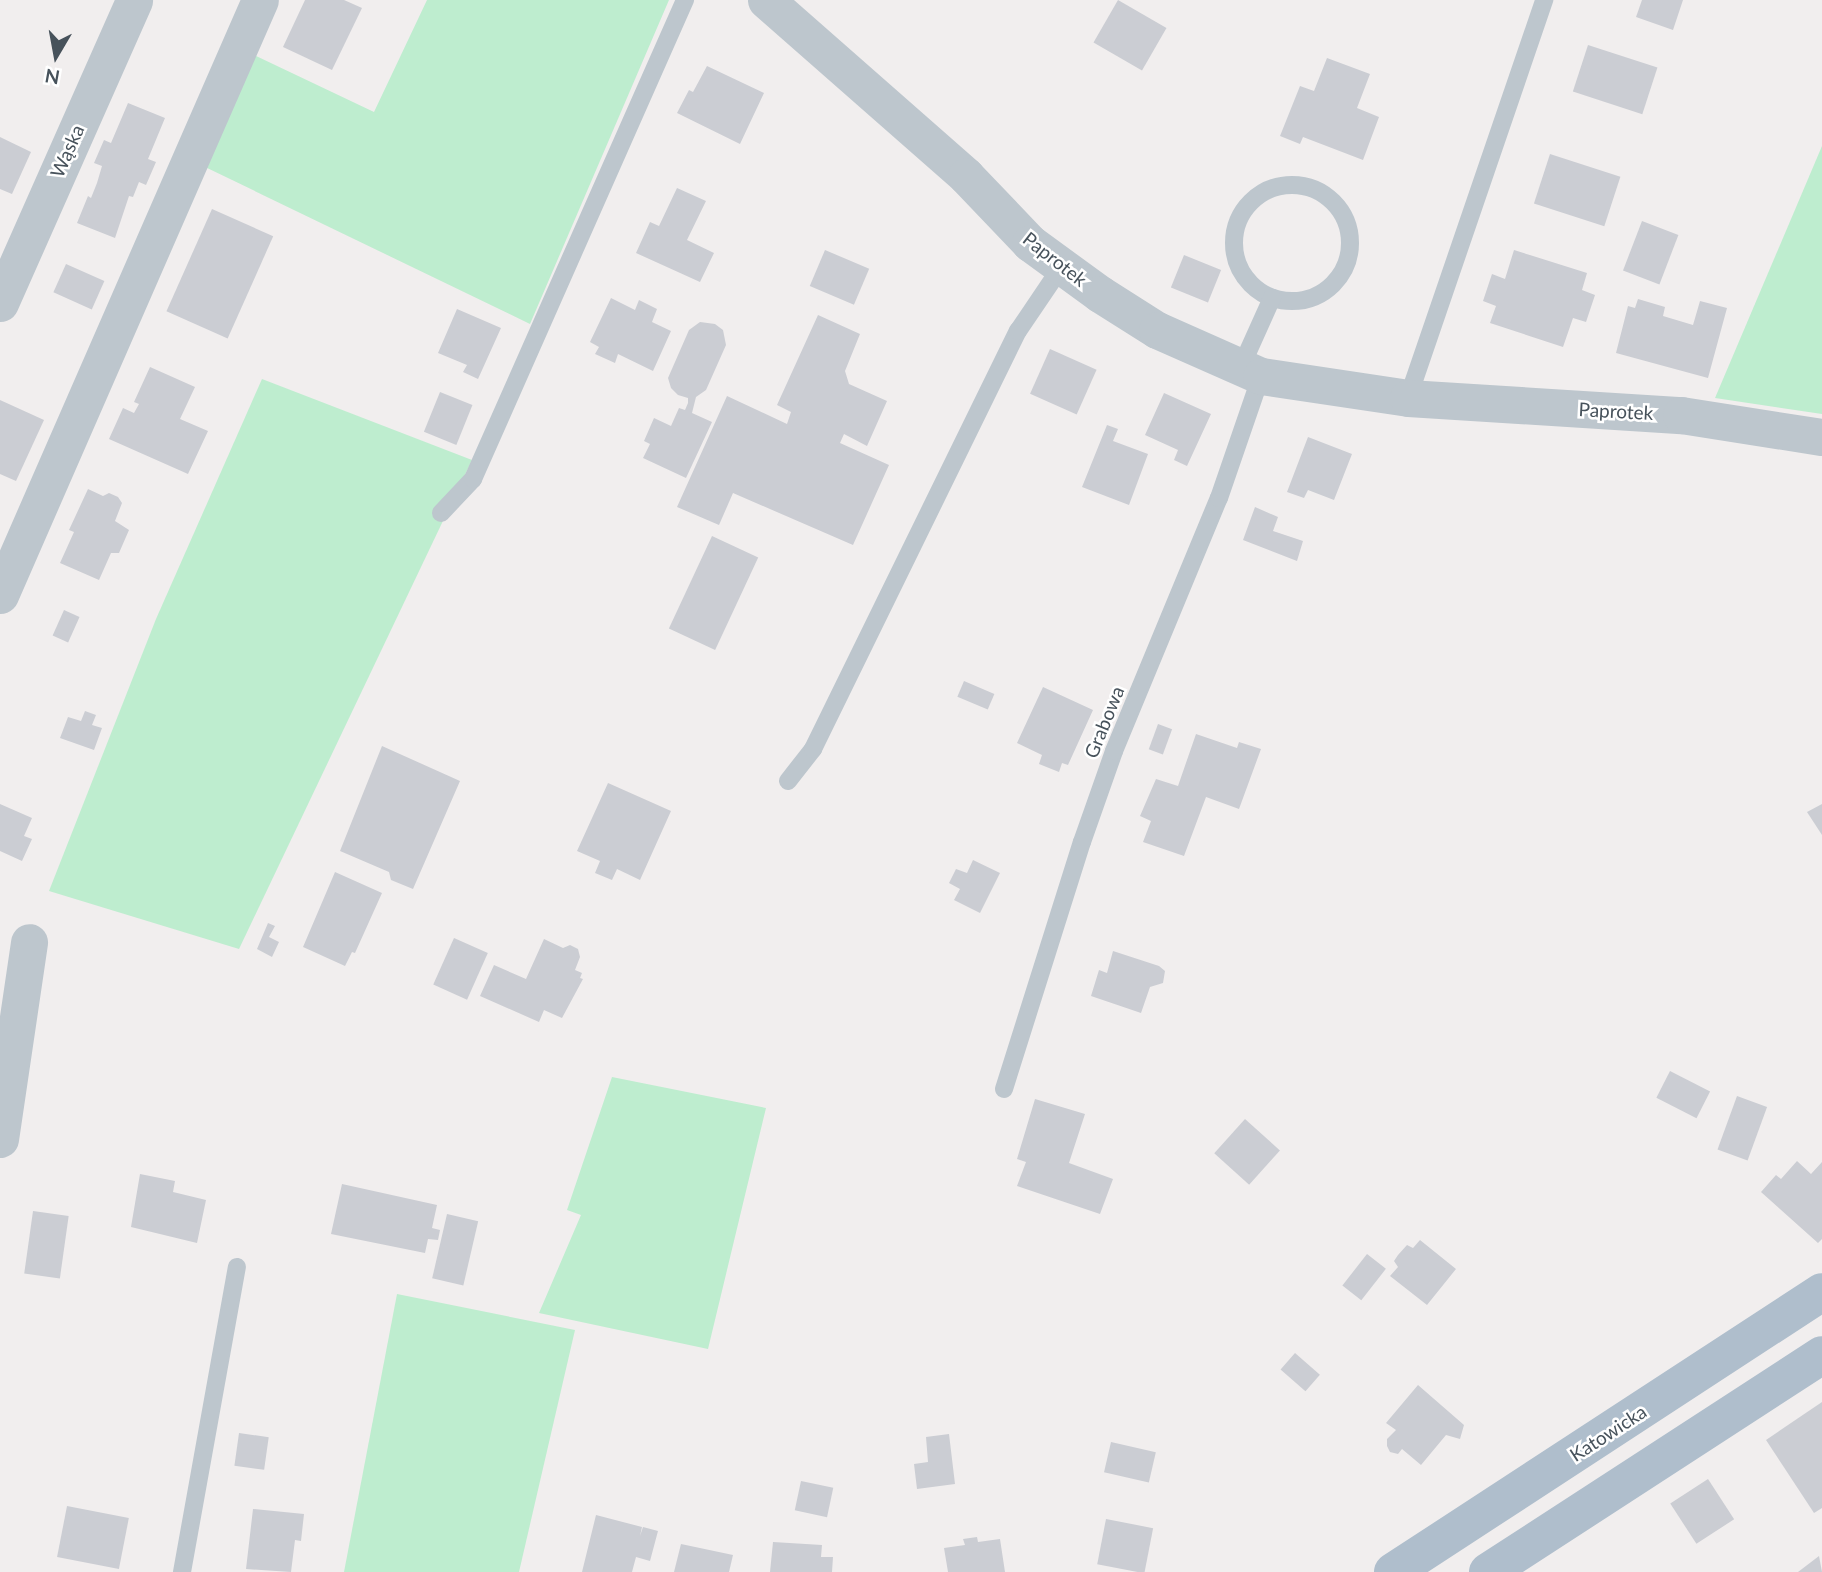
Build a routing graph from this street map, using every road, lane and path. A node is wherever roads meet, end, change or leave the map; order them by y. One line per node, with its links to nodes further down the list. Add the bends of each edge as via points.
1 (134, 0): 8 (street, Wąska)
2 (260, 0): 13 (street)
3 (685, 0): 12 (lane, via 473,479)
4 (766, 0): 6 (street, Paprotek, via 966,176 1030,243)
5 (1544, 0): 10 (lane)
6 (1062, 267): 9 (street, Paprotek, via 1157,330); 14 (lane, via 1018,331 813,748)
7 (1272, 298): 7 (lane, via 1297,302 1320,294 1339,279 1349,257 1350,232 1342,212 1307,186 1285,185 1264,191 1247,205 1236,225 1233,248 1240,269 1253,287); 9 (lane, Grabowa)
8 (0, 303)
9 (1251, 372): 10 (street, Paprotek); 16 (lane, Grabowa, via 1219,498 1105,777)
10 (1408, 398): 11 (street, Paprotek, via 1681,415)
11 (1822, 437)
12 (441, 513)
13 (0, 595)
14 (788, 781)
15 (29, 942): 17 (street)
16 (1004, 1089)
17 (0, 1139)
18 (237, 1266): 21 (lane)
19 (1822, 1292): 22 (main road, Katowicka)
20 (1822, 1355): 23 (main road)
21 (182, 1572)
22 (1393, 1572)
23 (1488, 1572)

